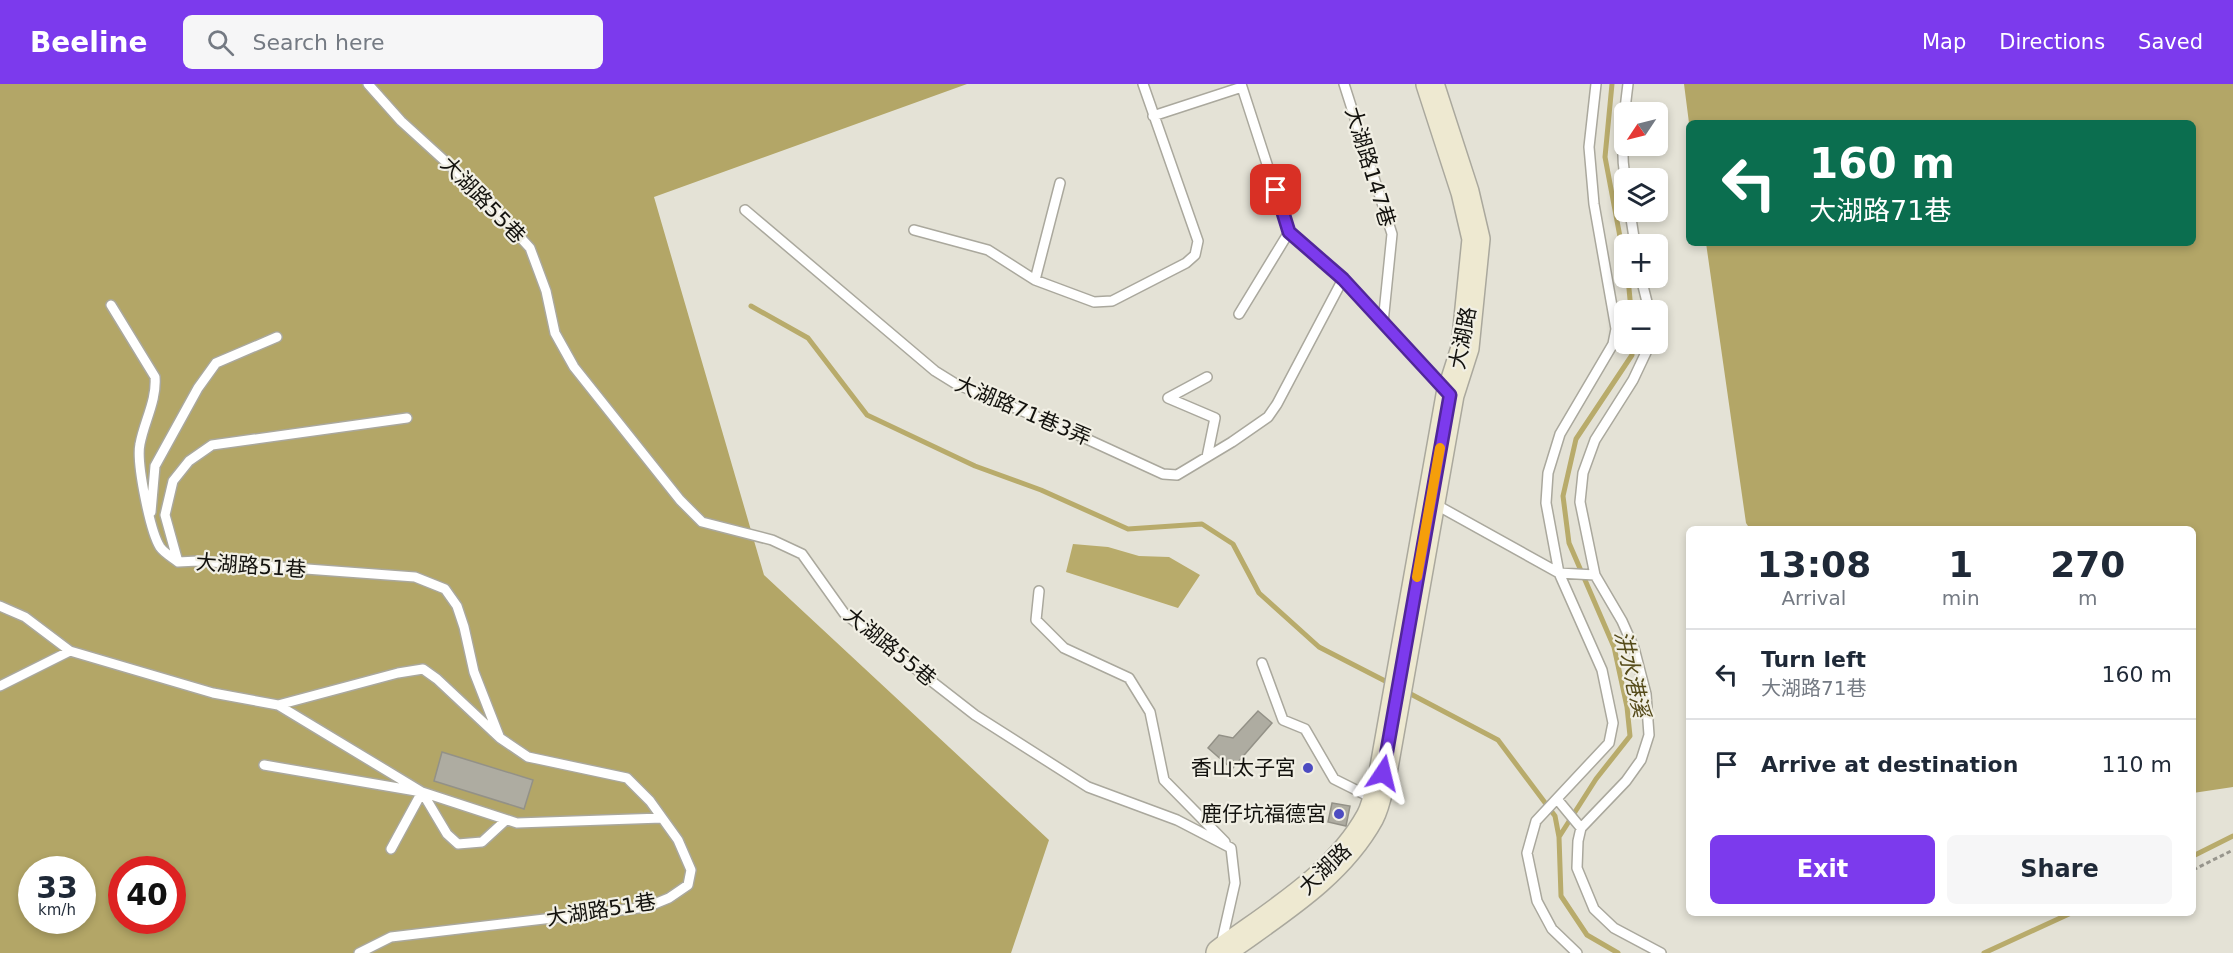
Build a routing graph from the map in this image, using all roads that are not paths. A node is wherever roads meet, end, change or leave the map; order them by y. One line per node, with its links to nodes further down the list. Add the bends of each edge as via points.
1 (368, 84): 44 (lane, 大湖路55巷, via 401,121 479,192 530,248 546,291 555,333 574,367 702,522 772,540 802,554 844,613 975,715 1088,787 1177,820)
2 (1143, 84): 8 (lane)
3 (1344, 84): 18 (lane, 大湖路147巷, via 1392,234)
4 (1431, 84): 22 (street, 大湖路, via 1476,239 1465,348)
5 (1596, 84): 28 (lane, via 1589,147 1594,204 1616,329 1613,344 1560,434 1548,473 1546,503)
6 (1628, 84): 9 (lane)
7 (1242, 86): 8 (lane); 13 (lane)
8 (1153, 116): 15 (lane, via 1198,241 1195,255 1112,301 1094,302)
9 (1624, 168)
10 (1060, 183): 15 (lane)
11 (745, 210): 24 (lane, 大湖路71巷3弄, via 956,384 1163,474 1178,476)
12 (914, 230): 15 (lane, via 988,250)
13 (1289, 232): 14 (lane); 17 (lane)
14 (1343, 279): 18 (lane); 24 (lane, 大湖路71巷3弄, via 1268,417)
15 (1035, 280)
16 (111, 304): 26 (lane, 大湖路51巷, via 155,377 156,389 139,446)
17 (1239, 314)
18 (1383, 323): 22 (lane)
19 (277, 337): 26 (lane, via 216,363 198,388 155,466)
20 (1645, 354): 29 (lane, via 1595,441 1583,472 1580,502)
21 (1207, 377): 24 (lane, via 1168,398 1215,418)
22 (1450, 395): 25 (street, 大湖路)
23 (407, 418): 27 (lane, via 212,445 189,460 173,481 165,515)
24 (1207, 458)
25 (1430, 501): 28 (lane); 40 (street, 大湖路)
26 (150, 523): 27 (lane, 大湖路51巷, via 161,548)
27 (178, 562): 36 (lane, 大湖路51巷, via 415,577 445,589 457,606 474,672)
28 (1559, 573): 29 (lane); 39 (lane, via 1602,670 1613,723 1609,743)
29 (1595, 575): 43 (lane, via 1634,648 1646,694 1648,735 1641,760 1626,781)
30 (1039, 591): 44 (lane, via 1036,620 1064,648 1129,678 1150,712 1164,780)
31 (0, 606): 32 (lane, 大湖路51巷, via 25,617)
32 (70, 651): 34 (lane); 35 (lane, 大湖路51巷, via 213,693)
33 (1262, 663): 40 (lane, via 1283,720 1305,729 1334,779)
34 (0, 686)
35 (278, 705): 36 (lane, 大湖路51巷, via 423,669); 38 (lane)
36 (500, 738): 41 (lane, 大湖路51巷, via 528,758 627,778)
37 (264, 765): 38 (lane)
38 (422, 792): 42 (lane); 42 (lane, via 447,834 458,844 482,842); 45 (lane)
39 (1557, 799): 43 (lane); 48 (lane, via 1536,821 1527,853 1537,901 1552,929)
40 (1375, 800): 47 (street, 大湖路, via 1371,815 1347,853 1307,889)
41 (663, 819): 42 (lane, via 517,823); 46 (lane, 大湖路51巷, via 678,840 691,870 688,885 669,898 647,907 391,937)
42 (506, 820)
43 (1581, 828): 49 (lane, via 1577,868 1594,909 1614,928)
44 (1230, 848): 47 (lane, via 1235,883)
45 (391, 849)
46 (359, 953)
47 (1219, 953)
48 (1577, 953)
49 (1661, 953)

